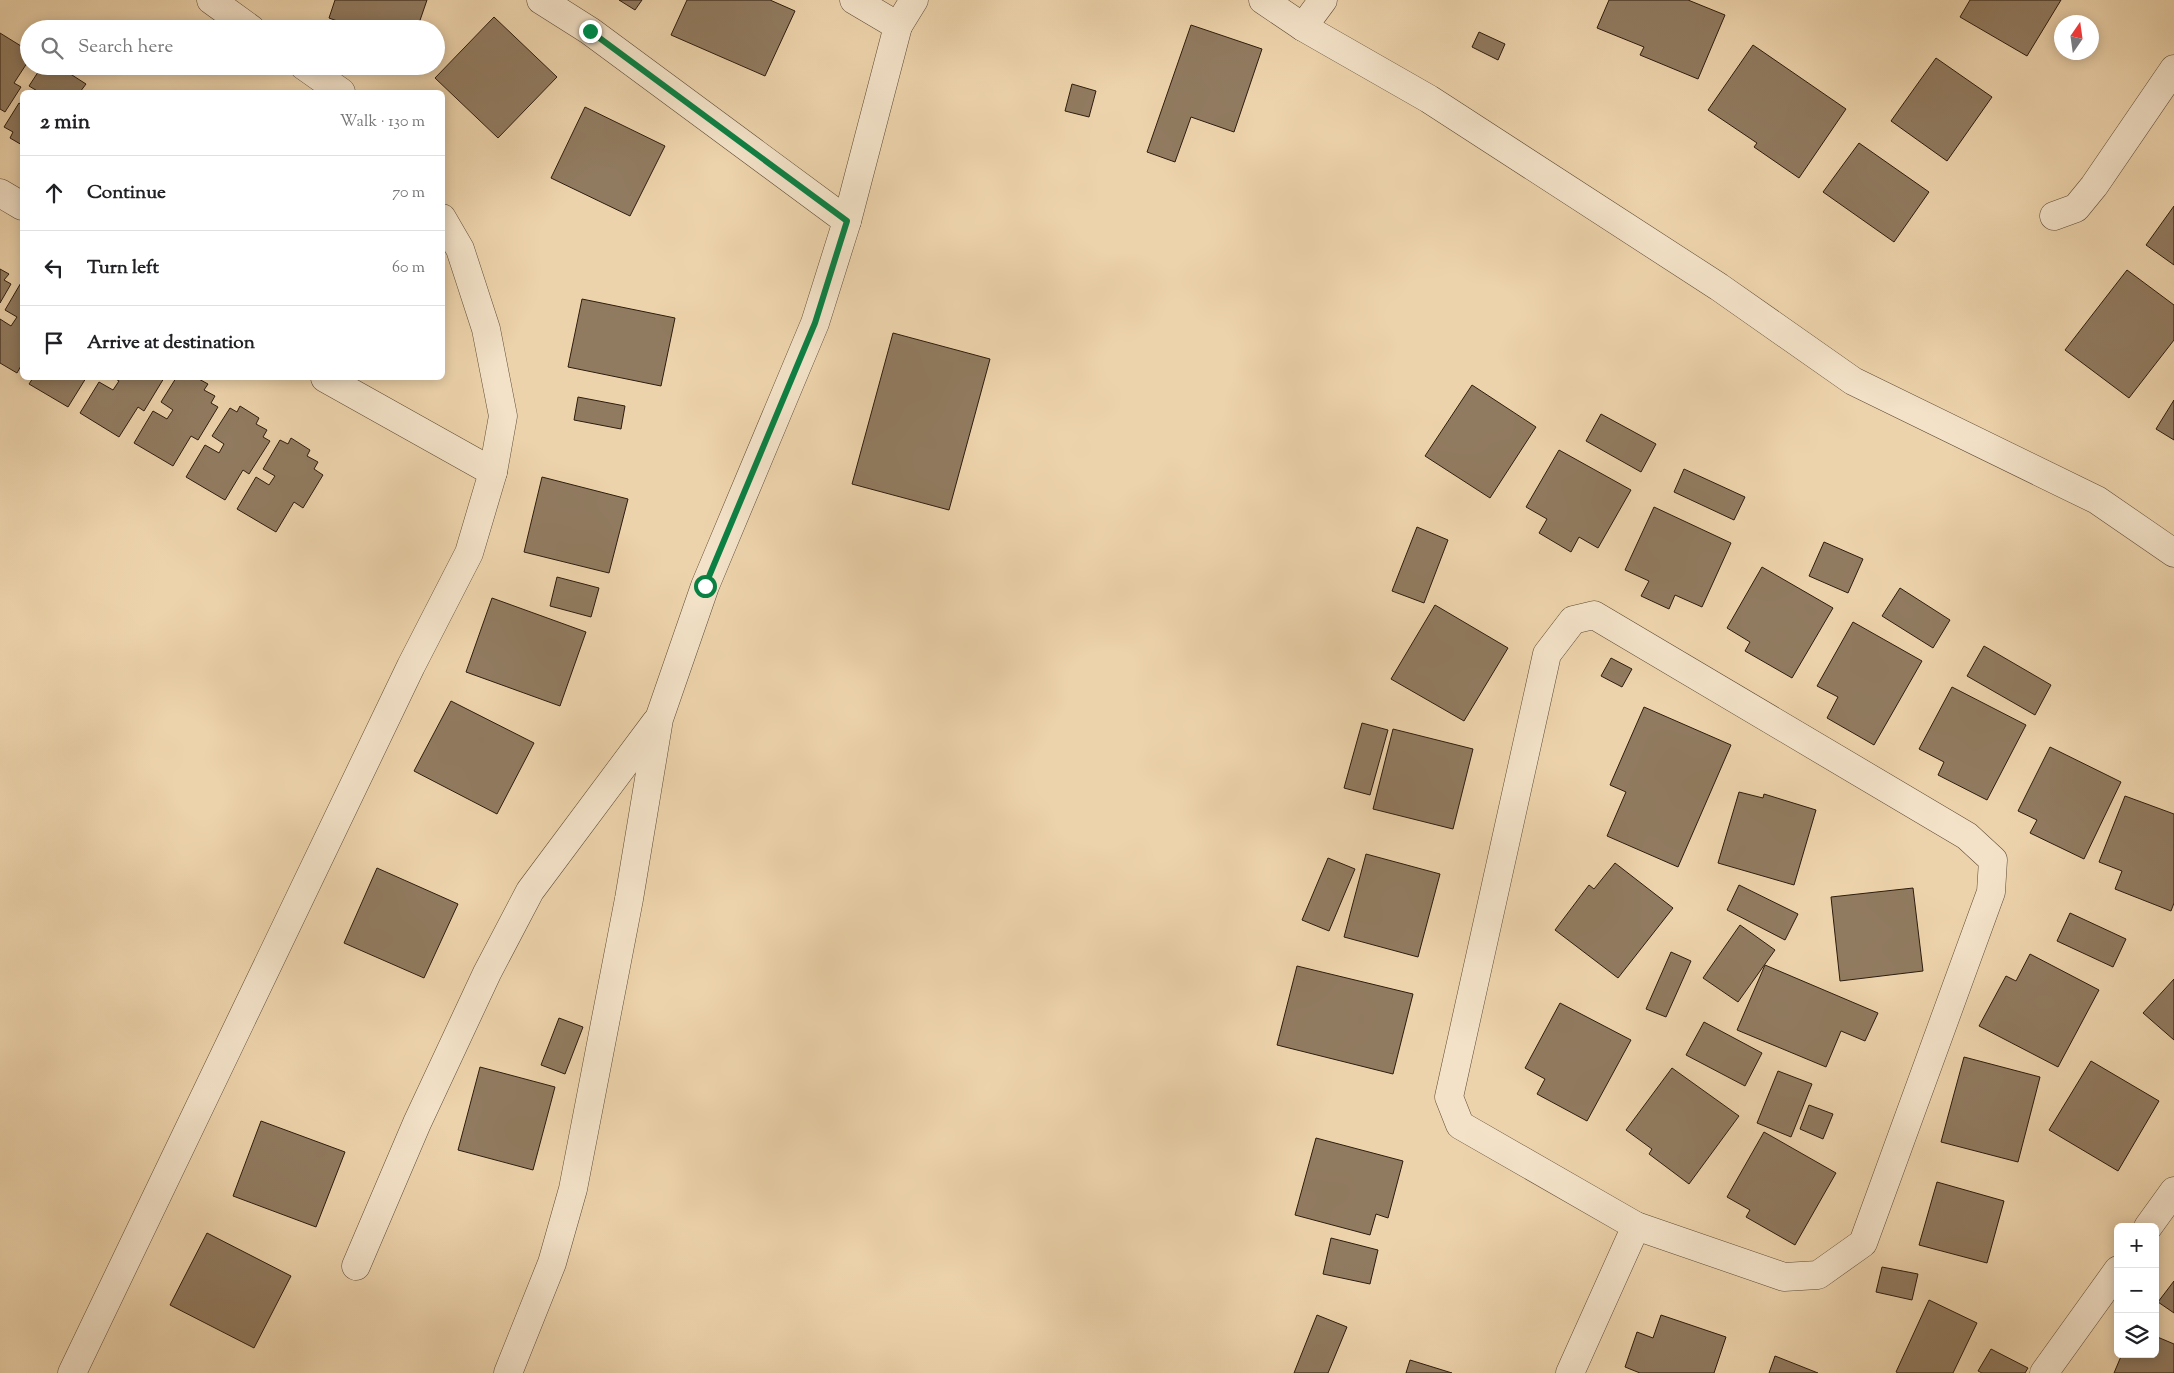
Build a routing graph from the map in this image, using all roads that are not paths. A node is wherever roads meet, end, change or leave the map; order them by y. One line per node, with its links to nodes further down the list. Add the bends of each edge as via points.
1 (211, 0): 8 (street)
2 (541, 0): 17 (street, via 590,31)
3 (854, 0): 9 (street)
4 (914, 0): 9 (street)
5 (1263, 0): 10 (street)
6 (1299, 0): 10 (street)
7 (1323, 0): 10 (street)
8 (239, 20)
9 (898, 26): 17 (street)
10 (1303, 27): 21 (street, via 1429,99 1719,287 1853,381 2097,500)
11 (2174, 69): 16 (street, via 2094,186 2076,208)
12 (317, 75): 13 (street)
13 (338, 90)
14 (0, 193): 15 (street)
15 (20, 205)
16 (2054, 216)
17 (847, 221): 22 (street, via 815,323 705,586)
18 (445, 223): 20 (street, via 460,249 486,329 503,416)
19 (329, 380): 20 (street)
20 (493, 472): 28 (street, via 469,553 407,675)
21 (2174, 553)
22 (658, 719): 26 (street, via 530,891 483,981 417,1123); 29 (street, via 629,899 573,1189 552,1263)
23 (2174, 1191): 24 (street)
24 (2151, 1223)
25 (1636, 1226): 25 (street, via 1784,1277 1818,1275 1863,1243 1991,892 1993,860 1967,836 1594,615 1573,620 1547,654 1449,1097 1460,1125); 30 (street)
26 (356, 1266)
27 (2114, 1276): 31 (street)
28 (72, 1373)
29 (508, 1373)
30 (1570, 1373)
31 (2044, 1373)

